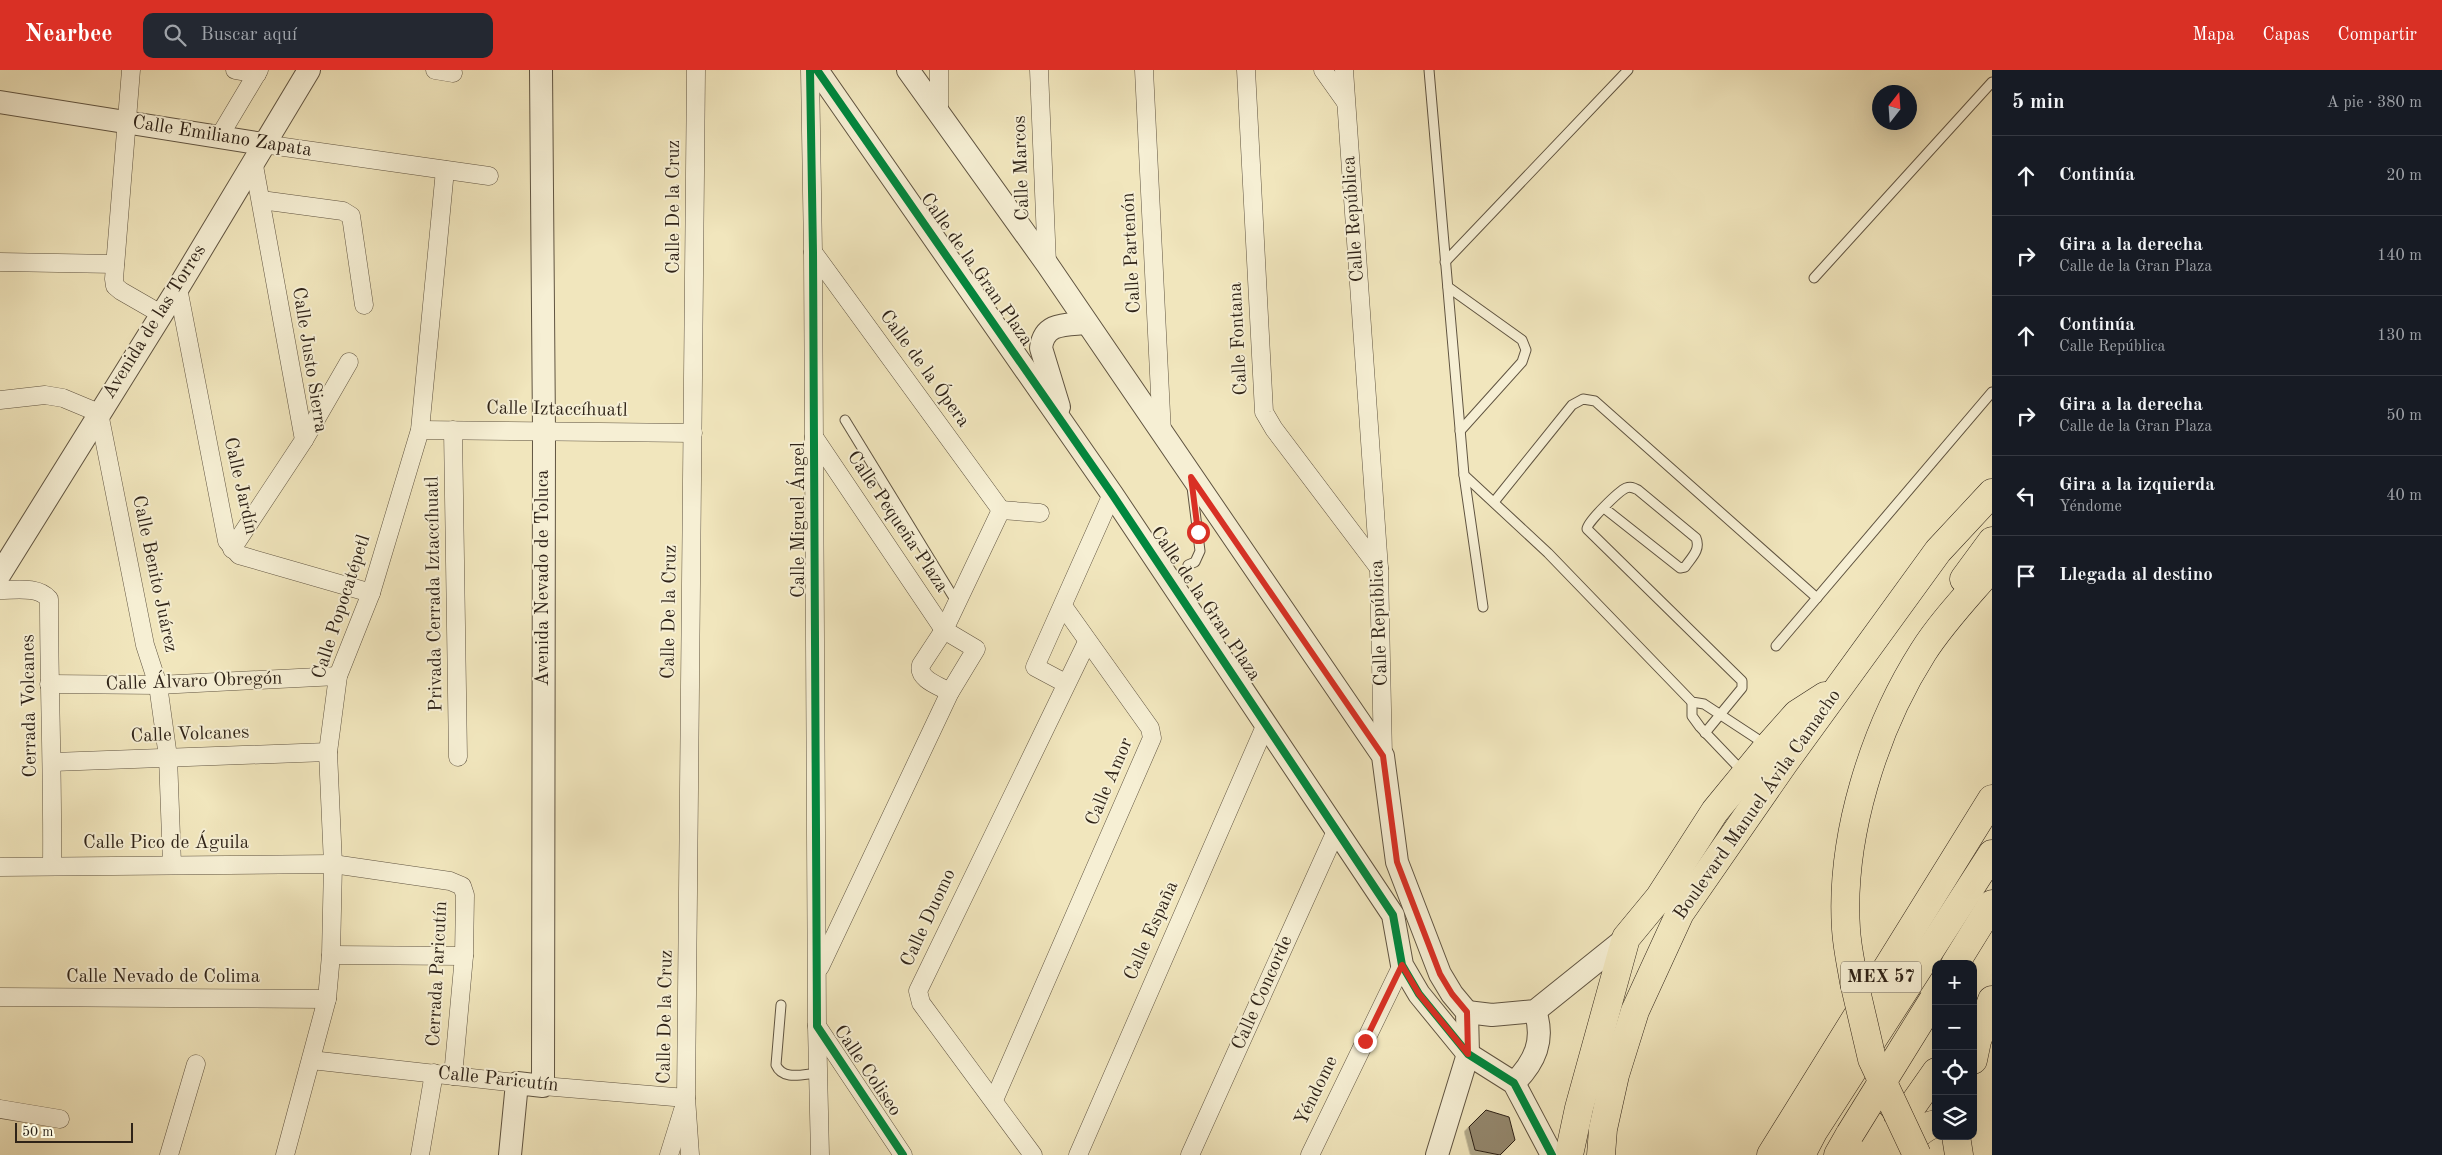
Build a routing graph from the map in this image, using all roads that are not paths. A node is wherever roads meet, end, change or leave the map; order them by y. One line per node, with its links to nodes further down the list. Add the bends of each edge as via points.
1 (131, 70): 24 (street)
2 (235, 70): 18 (street)
3 (309, 70): 26 (street, Avenida de las Torres)
4 (435, 70): 19 (street)
5 (540, 70): 49 (street, Avenida Nevado de Toluca)
6 (696, 70): 51 (street, Calle De la Cruz)
7 (810, 70): 30 (street, Calle Miguel Ángel)
8 (816, 70): 46 (street, Calle de la Gran Plaza)
9 (908, 70): 23 (street)
10 (939, 70): 23 (street)
11 (1039, 70): 34 (street, Calle Marcos)
12 (1144, 70): 52 (street, Calle Partenón)
13 (1246, 70): 67 (street, Calle Fontana, via 1264,412)
14 (1323, 70): 21 (street)
15 (1344, 70): 21 (street, Calle República)
16 (1429, 70): 32 (lane)
17 (1628, 70): 32 (lane)
18 (258, 72): 25 (street)
19 (453, 73)
20 (1992, 82): 35 (lane)
21 (1345, 101): 67 (street, Calle República)
22 (0, 102): 24 (street, Calle Emiliano Zapata)
23 (939, 112): 34 (street)
24 (127, 122): 25 (street, Calle Emiliano Zapata); 33 (street)
25 (219, 137): 26 (street, Calle Emiliano Zapata)
26 (258, 152): 27 (street, Calle Emiliano Zapata); 29 (street, Calle Justo Sierra); 37 (street, Avenida de las Torres)
27 (444, 170): 28 (street, Calle Emiliano Zapata); 47 (street, Calle Popocatépetl)
28 (489, 176)
29 (261, 200): 38 (street, via 343,211 351,216); 54 (street, Calle Justo Sierra)
30 (813, 252): 53 (street, Calle Miguel Ángel); 61 (street, Calle de la Ópera)
31 (0, 262): 33 (street)
32 (1446, 262): 36 (lane)
33 (115, 264): 39 (street, via 115,286)
34 (1047, 264): 40 (street)
35 (1814, 278)
36 (1448, 287): 50 (lane); 50 (lane, via 1522,340 1526,350 1522,362)
37 (178, 288): 39 (street, Avenida de las Torres); 64 (street, Calle Jardín, via 227,541)
38 (364, 305)
39 (162, 314): 44 (street, Avenida de las Torres)
40 (1086, 323): 46 (street, via 1054,326 1044,334 1042,341 1041,348); 52 (street)
41 (348, 362): 54 (street)
42 (1992, 392): 71 (lane)
43 (0, 400): 44 (street, via 45,395 63,398)
44 (99, 413): 68 (street, Avenida de las Torres); 82 (street, Calle Benito Juárez, via 145,645)
45 (845, 420): 72 (lane)
46 (1066, 427): 58 (street, Calle de la Gran Plaza)
47 (420, 430): 48 (street, Calle Iztaccíhuatl); 70 (street, Calle Popocatépetl)
48 (453, 430): 49 (street, Calle Iztaccíhuatl); 93 (street, Privada Cerrada Iztaccíhuatl)
49 (544, 431): 51 (street, Calle Iztaccíhuatl); 133 (street, Avenida Nevado de Toluca)
50 (1460, 431): 55 (lane)
51 (693, 433): 134 (street, Calle De la Cruz)
52 (1162, 434): 56 (street)
53 (814, 436): 75 (street, Calle Pequeña Plaza); 111 (street, Calle Miguel Ángel)
54 (304, 440): 64 (street, Calle Justo Sierra)
55 (1464, 475): 59 (lane); 74 (lane)
56 (1191, 477): 65 (lane, via 1200,551 1195,562); 91 (street)
57 (1992, 493): 83 (main road, Boulevard Manuel Ávila Camacho, via 1938,551)
58 (1112, 494): 73 (street); 87 (street, Calle de la Gran Plaza)
59 (1494, 502): 71 (lane, via 1572,405 1583,399 1595,401); 85 (lane)
60 (1604, 508): 60 (lane, via 1680,568 1685,567 1697,550 1696,538 1638,490 1624,488); 86 (lane, via 1587,524 1589,533 1743,684)
61 (1001, 510): 62 (street); 72 (street)
62 (1040, 513)
63 (1992, 541): 78 (main road, via 1968,572)
64 (232, 549): 70 (street, Calle Jardín)
65 (1188, 565)
66 (1992, 566): 78 (main road, MEX 57)
67 (1379, 569): 91 (street, Calle República)
68 (0, 574)
69 (0, 590): 81 (street, Cerrada Volcanes, via 34,590 44,593 49,599)
70 (371, 593): 79 (street, Calle Popocatépetl)
71 (1817, 598): 77 (lane)
72 (957, 603): 75 (street)
73 (1063, 606): 76 (street, Calle Amor); 80 (street, via 1035,667)
74 (1483, 607)
75 (944, 630): 84 (street, via 920,671 922,676); 84 (street, Calle Coliseo, via 976,649)
76 (1087, 642): 80 (street, Calle Duomo); 135 (street, Calle Amor, via 1150,728 1152,738)
77 (1776, 646)
78 (1924, 650): 163 (main road, MEX 57, bridge, via 1898,693 1871,758 1856,817 1848,873 1846,929 1854,982 1872,1058)
79 (338, 676): 82 (street, Calle Álvaro Obregón); 90 (street, Calle Popocatépetl)
80 (1065, 683): 135 (street, Calle Duomo, via 918,991 921,1003)
81 (49, 684): 82 (street, Calle Álvaro Obregón); 94 (street, Cerrada Volcanes)
82 (158, 685): 92 (street, Calle Benito Juárez)
83 (1841, 686): 89 (main road, via 1797,714); 157 (main road, Boulevard Manuel Ávila Camacho, via 1680,912 1635,1011 1615,1075 1603,1129)
84 (950, 692): 111 (street, Calle Coliseo)
85 (1692, 702): 86 (lane, via 1704,704); 88 (lane, via 1692,716)
86 (1720, 715): 88 (lane); 89 (lane)
87 (1266, 724): 97 (street, Calle de la Gran Plaza); 151 (street, Calle España)
88 (1705, 733): 95 (lane)
89 (1768, 746): 95 (main road)
90 (328, 752): 92 (street, Calle Volcanes); 101 (street, Calle Popocatépetl)
91 (1383, 756): 120 (street, Calle República, via 1397,862 1440,974)
92 (168, 757): 94 (street, Calle Volcanes); 100 (street, Calle Benito Juárez)
93 (458, 757)
94 (53, 762): 99 (street, Cerrada Volcanes)
95 (1745, 774): 105 (main road, via 1715,810 1659,898)
96 (1992, 800): 158 (main road, MEX 57)
97 (1336, 831): 110 (street, Calle de la Gran Plaza, via 1393,915); 152 (street, Calle Concorde)
98 (1992, 854): 159 (main road, MEX 57)
99 (52, 864): 100 (street, Calle Pico de Águila); 102 (street, Calle Pico de Águila)
100 (172, 864): 101 (street, Calle Pico de Águila)
101 (333, 864): 106 (street, Calle Popocatépetl); 107 (street, Cerrada Paricutín, via 450,880 462,886 465,895)
102 (0, 867)
103 (1992, 904): 108 (main road)
104 (1992, 926): 109 (main road)
105 (1626, 938): 119 (street); 156 (main road)
106 (331, 955): 107 (street); 114 (street, Calle Popocatépetl)
107 (464, 956): 129 (street, Cerrada Paricutín)
108 (1957, 960)
109 (1972, 960)
110 (1402, 965): 124 (street, Calle de la Gran Plaza, via 1419,994); 153 (street, Yéndome)
111 (818, 970): 121 (street, Calle Coliseo)
112 (1992, 979): 118 (main road)
113 (0, 997): 114 (street, Calle Nevado de Colima)
114 (327, 999): 125 (street, Calle Popocatépetl)
115 (1992, 1000): 123 (main road)
116 (1932, 1002): 160 (main road, bridge)
117 (780, 1004): 128 (lane, via 776,1065 779,1072 785,1076)
118 (1976, 1005)
119 (1535, 1011): 120 (street, via 1492,1015); 132 (street, via 1540,1026 1537,1050)
120 (1467, 1012): 124 (street)
121 (818, 1026): 128 (street); 149 (street, Calle Coliseo)
122 (1932, 1031): 141 (main road)
123 (1975, 1050)
124 (1468, 1054): 132 (street, Calle de la Gran Plaza); 154 (street)
125 (311, 1060): 127 (street, Calle Paricutín); 143 (street, Calle Popocatépetl)
126 (196, 1064): 142 (street)
127 (434, 1073): 129 (street, Calle Paricutín); 144 (street)
128 (818, 1073): 148 (street)
129 (453, 1076): 131 (street, Calle Paricutín)
130 (1932, 1077): 141 (main road)
131 (516, 1083): 133 (street, Calle Paricutín); 145 (street)
132 (1514, 1083): 155 (street, Calle de la Gran Plaza)
133 (543, 1086): 134 (street, Calle Paricutín)
134 (686, 1098): 146 (street); 147 (street, Calle De la Cruz)
135 (994, 1100): 150 (street, Calle Duomo)
136 (0, 1109): 137 (street)
137 (60, 1120)
138 (1932, 1125): 141 (main road)
139 (1957, 1140): 164 (main road)
140 (1970, 1140): 165 (main road)
141 (1883, 1147): 161 (main road); 162 (main road)
142 (169, 1155)
143 (284, 1155)
144 (420, 1155)
145 (510, 1155)
146 (669, 1155)
147 (690, 1155)
148 (820, 1155)
149 (903, 1155)
150 (1033, 1155)
151 (1078, 1155)
152 (1190, 1155)
153 (1310, 1155)
154 (1437, 1155)
155 (1552, 1155)
156 (1569, 1155)
157 (1601, 1155)
158 (1770, 1155)
159 (1800, 1155)
160 (1838, 1155)
161 (1850, 1155)
162 (1859, 1155)
163 (1917, 1155)
164 (1959, 1155)
165 (1972, 1155)

